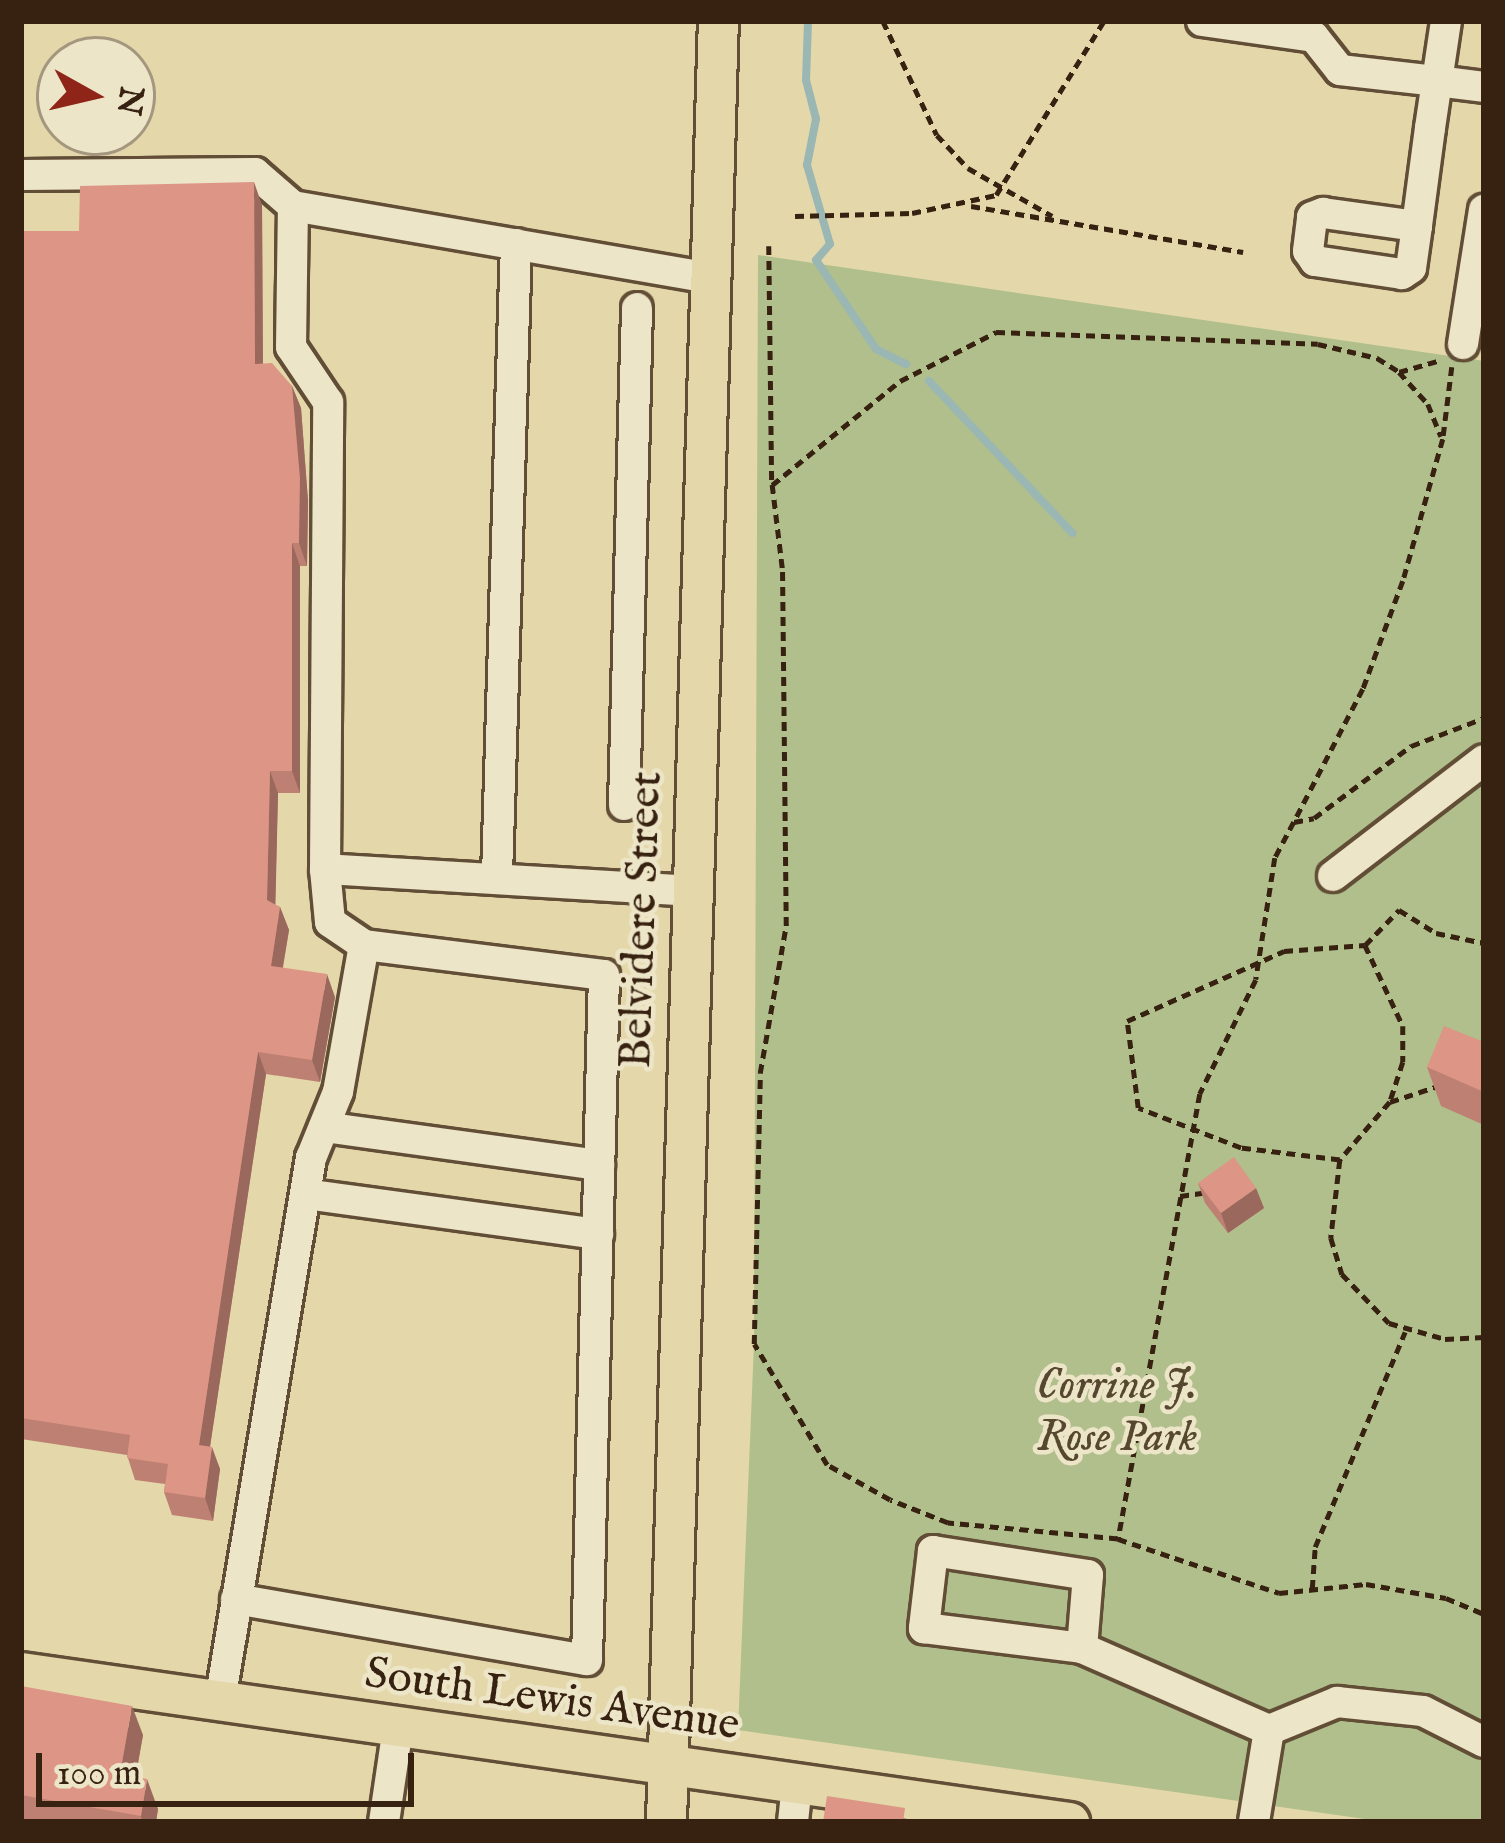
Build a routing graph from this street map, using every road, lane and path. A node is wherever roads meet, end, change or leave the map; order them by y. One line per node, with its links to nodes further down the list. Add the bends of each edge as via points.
1 (718, 21): 19 (main road, Belvidere Street)
2 (883, 21): 9 (path, via 937,136 968,168)
3 (1104, 21): 9 (path)
4 (1202, 21): 6 (street, via 1314,37 1340,70)
5 (1446, 21): 6 (street)
6 (1437, 81): 7 (street); 15 (street)
7 (1484, 87)
8 (21, 176): 11 (street, via 255,172)
9 (1005, 188): 10 (path); 14 (path)
10 (964, 205): 13 (path); 14 (path)
11 (293, 206): 16 (street); 29 (street, via 291,346 328,402)
12 (1484, 210): 21 (street)
13 (795, 216)
14 (1056, 219): 18 (path)
15 (1417, 226)
16 (516, 244): 19 (street); 30 (street)
17 (769, 245): 24 (path)
18 (1243, 252)
19 (710, 278): 32 (main road, Belvidere Street)
20 (637, 308): 27 (street)
21 (1463, 344)
22 (1399, 372): 23 (path, via 1428,404); 23 (path, via 1454,357); 24 (path, via 1377,358 1318,344 996,332 900,382)
23 (1443, 439): 28 (path, via 1363,688)
24 (772, 485): 51 (path, via 782,568 786,926 760,1073 754,1344 826,1465 890,1500 948,1522)
25 (1484, 718): 28 (path, via 1411,746 1314,818)
26 (1484, 760): 31 (street)
27 (624, 806)
28 (1294, 822): 36 (path, via 1275,858)
29 (325, 869): 30 (street); 34 (street, via 330,922)
30 (497, 876): 32 (street)
31 (1333, 876)
32 (691, 891): 61 (main road, Belvidere Street)
33 (1484, 943): 35 (path, via 1436,933 1399,910)
34 (364, 945): 39 (street); 43 (street, via 604,975)
35 (1366, 945): 36 (path); 38 (path, via 1403,1026 1403,1062)
36 (1260, 960): 40 (path); 40 (path, via 1127,1022 1138,1108)
37 (1439, 1084): 38 (path)
38 (1390, 1102): 42 (path)
39 (324, 1127): 43 (street); 46 (street)
40 (1192, 1127): 41 (path); 47 (path)
41 (1241, 1148): 42 (path); 44 (path)
42 (1340, 1160): 49 (path, via 1331,1238 1342,1274)
43 (599, 1166): 48 (street)
44 (1238, 1168)
45 (1219, 1183): 47 (path, via 1200,1197)
46 (305, 1194): 48 (street); 53 (street)
47 (1180, 1196): 51 (path)
48 (598, 1234): 53 (street, via 586,1660)
49 (1405, 1332): 50 (path); 52 (path, via 1315,1547)
50 (1484, 1337)
51 (1118, 1539): 52 (path, via 1279,1593)
52 (1312, 1589): 54 (path, via 1366,1584 1446,1598)
53 (236, 1599): 57 (street)
54 (1484, 1614)
55 (1082, 1648): 55 (street, via 924,1628 933,1551 1088,1575); 59 (street)
56 (21, 1672): 57 (main road, South Lewis Avenue)
57 (220, 1701): 58 (main road, South Lewis Avenue)
58 (398, 1726): 61 (main road, South Lewis Avenue); 64 (street)
59 (1269, 1730): 60 (street, via 1337,1702 1423,1711); 67 (street)
60 (1484, 1742)
61 (667, 1766): 62 (main road, South Lewis Avenue); 65 (main road, Belvidere Street)
62 (795, 1803): 63 (main road, South Lewis Avenue)
63 (931, 1812): 66 (main road, South Lewis Avenue)
64 (385, 1820)
65 (666, 1822)
66 (1069, 1822)
67 (1254, 1822)

